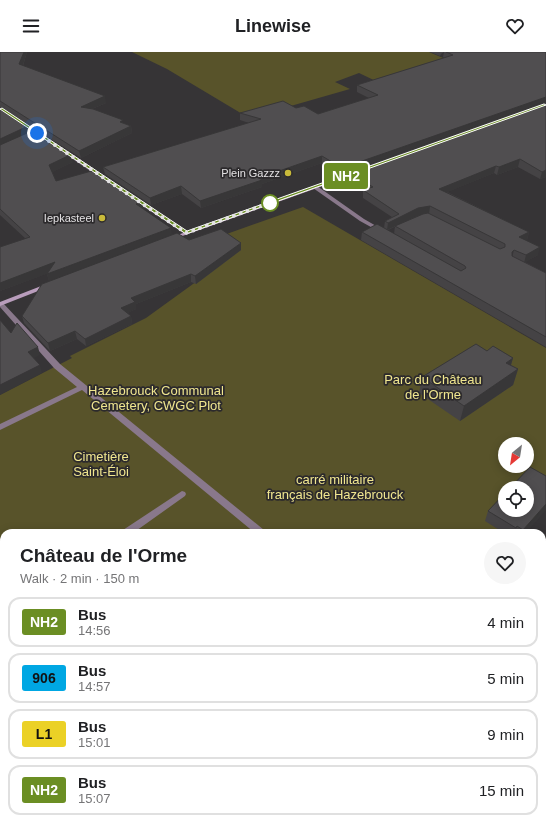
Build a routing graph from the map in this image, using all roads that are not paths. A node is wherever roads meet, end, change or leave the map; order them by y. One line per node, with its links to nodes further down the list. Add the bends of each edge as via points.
1 (12, 117): 2 (street)
2 (37, 133): 3 (street); 4 (street)
3 (29, 136)
4 (49, 140)
5 (60, 148): 7 (street)
6 (368, 169): 8 (main road)
7 (104, 177)
8 (315, 187): 10 (main road); 11 (street)
9 (130, 195): 10 (street)
10 (186, 233): 12 (main road)
11 (388, 234)
12 (165, 241)
13 (58, 281): 14 (main road)
14 (0, 304): 15 (street, via 57,366)
15 (83, 387): 16 (street); 19 (street, via 196,484)
16 (0, 427)
17 (182, 494): 18 (street)
18 (132, 529)
19 (256, 529)

